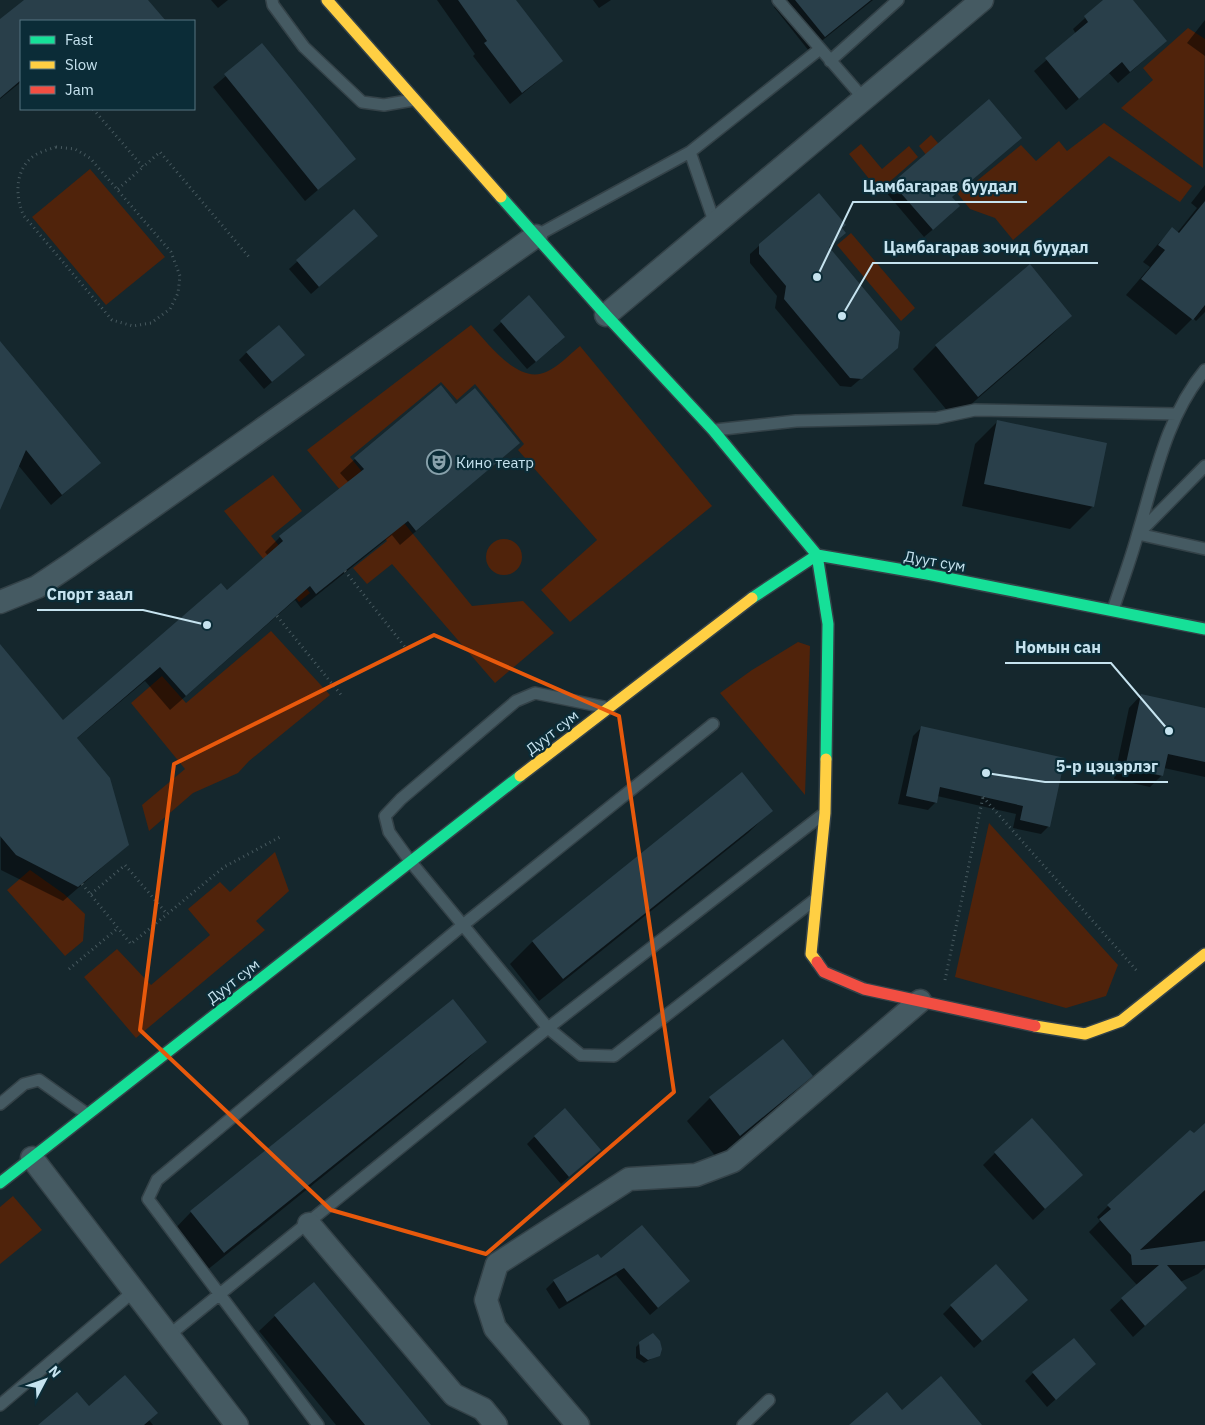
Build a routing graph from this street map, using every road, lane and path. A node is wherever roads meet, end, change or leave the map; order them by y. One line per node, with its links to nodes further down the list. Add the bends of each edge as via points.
1 (272, 0): 9 (lane, via 304,47 362,102 384,104)
2 (327, 0): 9 (street)
3 (778, 0): 6 (lane)
4 (898, 0): 7 (lane)
5 (982, 0): 8 (street)
6 (820, 49): 7 (lane); 11 (lane)
7 (830, 62): 8 (lane)
8 (864, 99): 14 (street)
9 (416, 100): 15 (street)
10 (94, 110): 12 (path)
11 (690, 152): 14 (lane); 15 (lane)
12 (142, 167): 13 (path); 16 (path, via 160,152)
13 (118, 189): 13 (path, via 90,158 75,149 56,147 36,154 22,170 16,188 24,216 112,320 133,326 151,323 170,309 178,293 180,276 172,252)
14 (715, 224): 17 (street)
15 (536, 236): 17 (street); 26 (street, via 70,565 37,587)
16 (249, 257)
17 (606, 315): 20 (street)
18 (1205, 370): 19 (lane)
19 (1177, 414): 20 (lane, via 975,410 937,418 796,420); 22 (lane, via 1153,476)
20 (713, 430): 24 (street)
21 (1205, 466): 22 (lane)
22 (1138, 534): 23 (lane); 27 (lane)
23 (1205, 549)
24 (817, 556): 27 (street, Дуут сум); 32 (street, Дуут сум, via 737,607); 34 (street, via 828,624)
25 (345, 571): 30 (path)
26 (0, 602)
27 (1112, 610): 29 (street, Дуут сум)
28 (277, 616): 31 (path)
29 (1205, 629)
30 (405, 646)
31 (342, 696)
32 (608, 708): 36 (street, Дуут сум); 36 (lane, via 535,693 516,701 385,816 389,832)
33 (713, 724): 41 (lane)
34 (825, 812): 39 (street); 47 (lane)
35 (280, 837): 40 (path, via 224,867)
36 (410, 861): 41 (lane); 49 (street, Дуут сум)
37 (82, 884): 38 (path)
38 (91, 894): 40 (path, via 125,865); 42 (path)
39 (815, 899): 46 (street, via 811,954 824,972 864,989); 47 (lane, via 614,1056 581,1055)
40 (167, 914): 42 (path, via 131,944)
41 (463, 925): 47 (lane); 54 (lane, via 157,1180 148,1199)
42 (118, 928): 44 (path)
43 (1205, 954): 45 (street)
44 (69, 969)
45 (1156, 994): 46 (street, via 1122,1022 1085,1034); 46 (path, via 983,797)
46 (929, 1003): 61 (street, via 733,1161 696,1174 629,1179 498,1264 486,1300 495,1328)
47 (548, 1028): 52 (lane)
48 (0, 1104): 49 (lane, via 24,1084 39,1080)
49 (87, 1114): 50 (street, Дуут сум)
50 (32, 1158): 51 (street, Дуут сум); 53 (street)
51 (0, 1183)
52 (309, 1224): 54 (lane); 60 (street, via 454,1395 483,1409)
53 (134, 1291): 55 (street); 57 (lane)
54 (220, 1295): 55 (lane); 59 (lane)
55 (168, 1336): 58 (street)
56 (769, 1400): 62 (lane)
57 (0, 1405)
58 (237, 1425)
59 (318, 1425)
60 (496, 1425)
61 (578, 1425)
62 (743, 1425)

